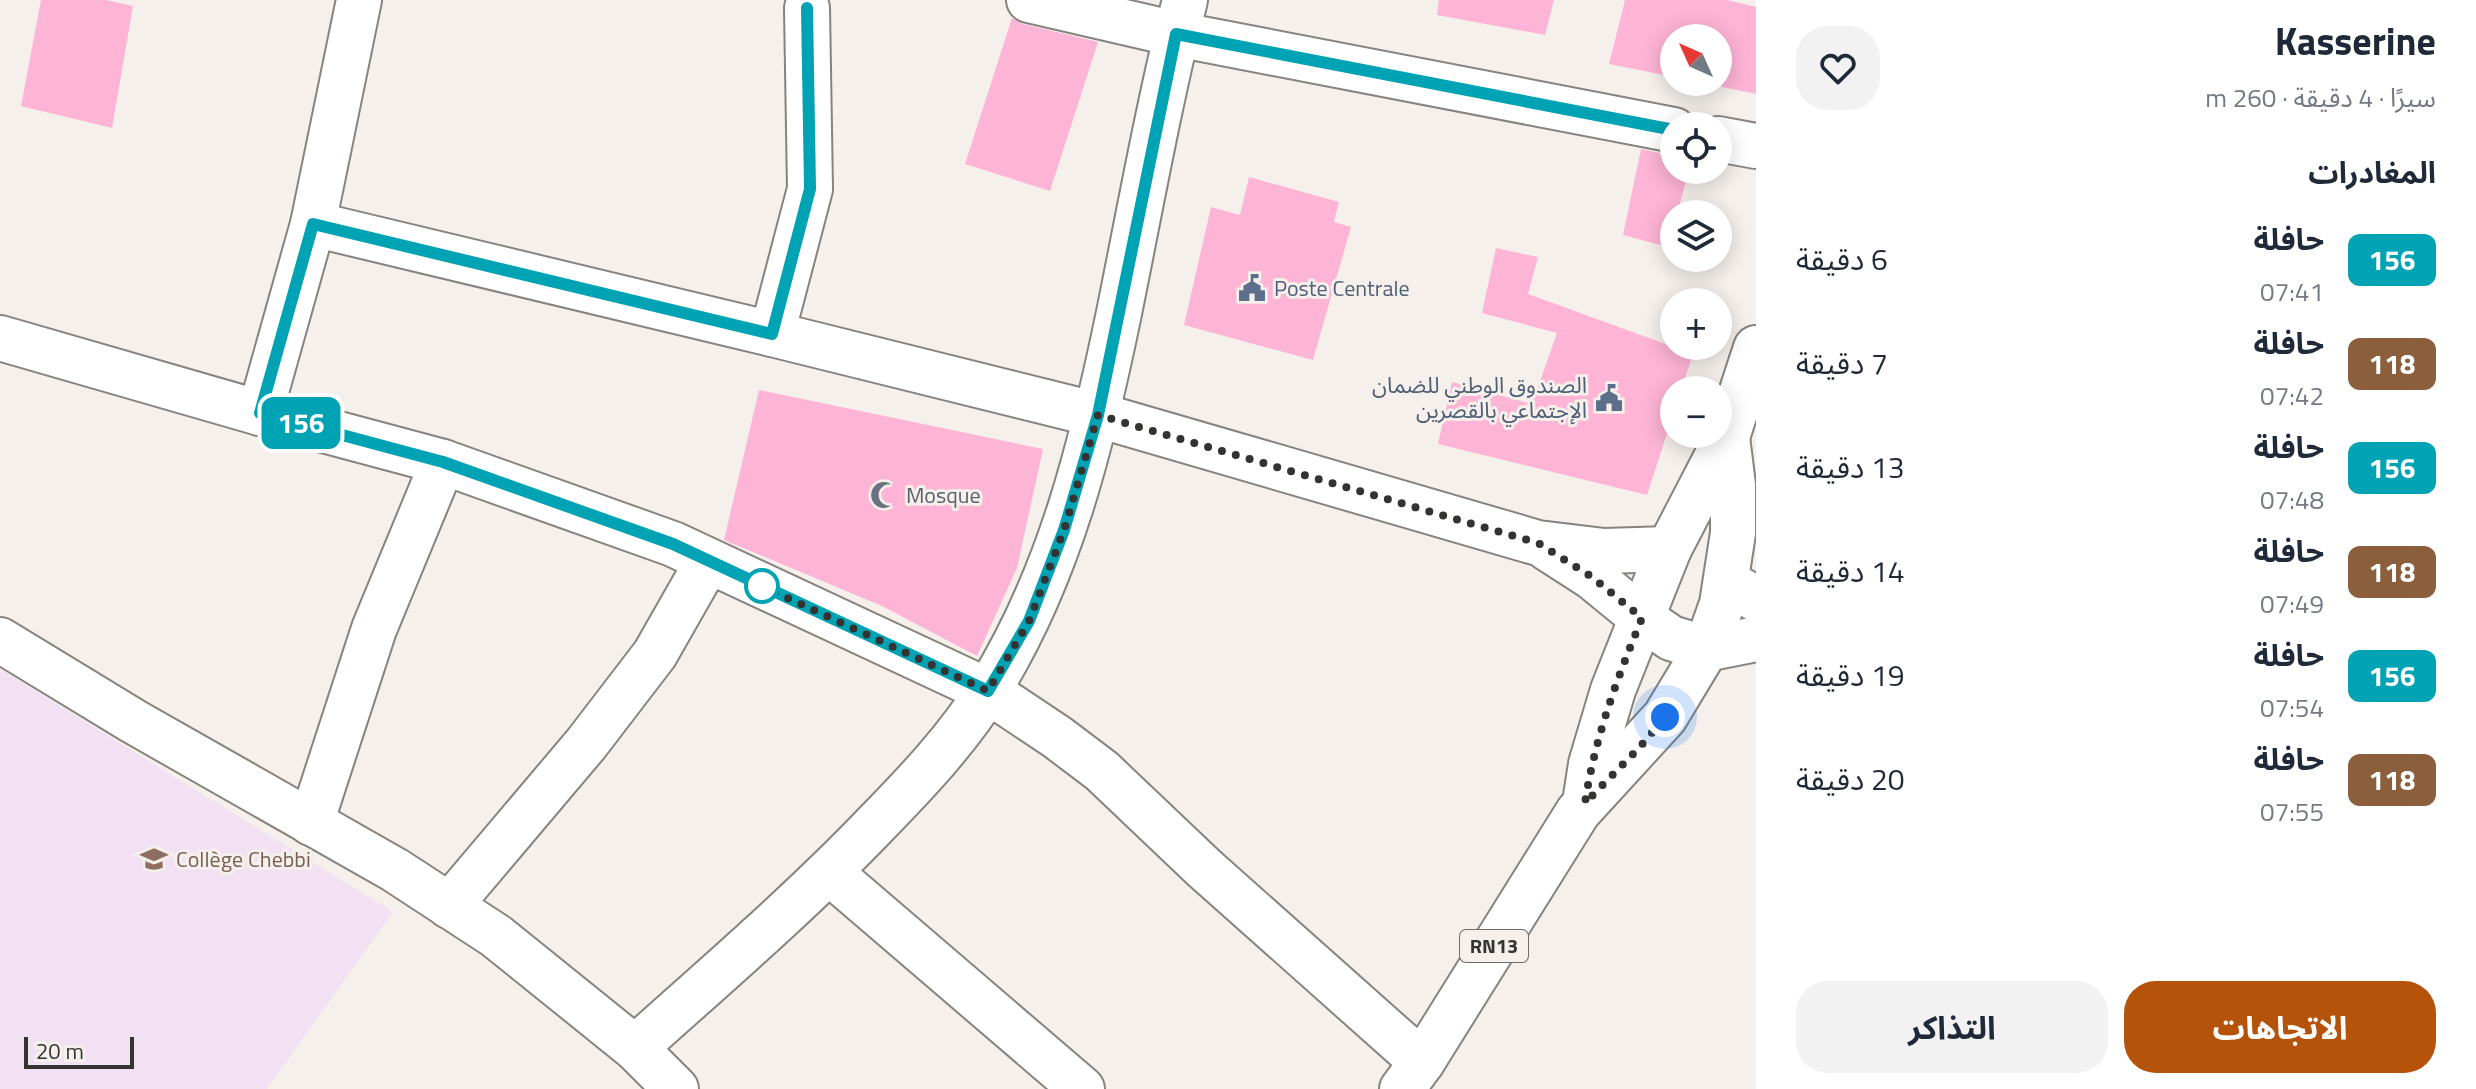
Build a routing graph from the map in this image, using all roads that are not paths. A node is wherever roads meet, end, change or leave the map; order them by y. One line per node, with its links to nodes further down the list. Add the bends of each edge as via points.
1 (359, 0): 8 (street)
2 (1029, 0): 4 (street)
3 (807, 8): 9 (street, via 810,189)
4 (1181, 17): 5 (street); 13 (street)
5 (1660, 127)
6 (1732, 142): 7 (street)
7 (1756, 146)
8 (313, 224): 9 (street); 12 (street)
9 (772, 334): 13 (street)
10 (0, 338): 12 (street)
11 (1756, 348): 14 (street)
12 (260, 413): 17 (street)
13 (1098, 415): 18 (street); 26 (street, via 1064,530 1029,621)
14 (1732, 422)
15 (1721, 448): 19 (street)
16 (1728, 448): 21 (street)
17 (443, 462): 20 (street); 28 (street, via 374,629)
18 (1538, 543): 19 (street, via 1604,551); 22 (street, via 1592,577)
19 (1669, 549): 21 (street, via 1702,561); 22 (street)
20 (708, 561): 26 (street); 30 (street, via 655,654)
21 (1742, 590): 25 (street)
22 (1642, 618): 25 (street, via 1671,638); 27 (street, via 1600,727)
23 (1756, 639): 25 (street)
24 (0, 640): 28 (street)
25 (1706, 649): 27 (street, via 1665,717)
26 (988, 691): 29 (street, via 946,749); 32 (street, via 1102,771)
27 (1585, 803): 32 (street, RN13)
28 (311, 823): 30 (street)
29 (829, 872): 31 (street); 34 (street)
30 (449, 906): 31 (street, via 496,936)
31 (635, 1048): 33 (street)
32 (1412, 1075)
33 (676, 1089)
34 (1082, 1089)

